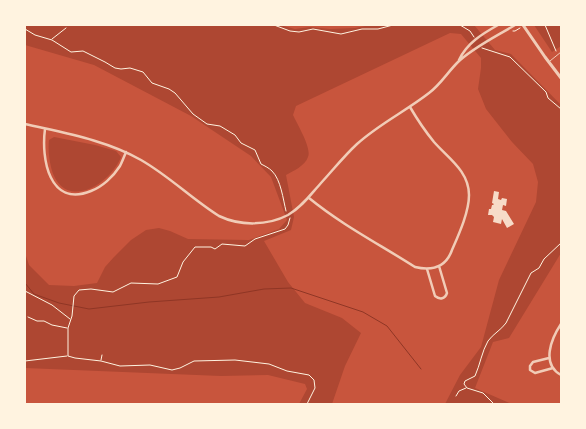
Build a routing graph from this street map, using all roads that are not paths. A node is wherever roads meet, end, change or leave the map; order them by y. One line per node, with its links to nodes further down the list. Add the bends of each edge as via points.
1 (498, 25): 5 (street, via 468,46)
2 (515, 25): 5 (street)
3 (523, 26): 6 (street)
4 (561, 52): 6 (lane)
5 (459, 61): 8 (street, via 431,92)
6 (549, 62): 7 (street)
7 (561, 78)
8 (410, 107): 12 (street, via 359,142); 13 (street, via 435,143 464,174 468,185 470,196 466,215 451,253)
9 (25, 124): 10 (street)
10 (45, 129): 11 (street); 11 (street, via 43,145 49,174 57,186 70,194 86,193 102,185 120,166)
11 (126, 152): 12 (street, via 227,220 242,223 273,221 289,215)
12 (309, 198): 14 (street, via 364,237 415,267)
13 (439, 266): 14 (street); 14 (street, via 447,293 440,299 435,296)
14 (427, 269)
15 (561, 324): 16 (street, via 551,343)
16 (549, 358): 17 (street); 17 (street, via 533,362 530,370 537,373)
17 (553, 368): 18 (street)
18 (561, 375)

